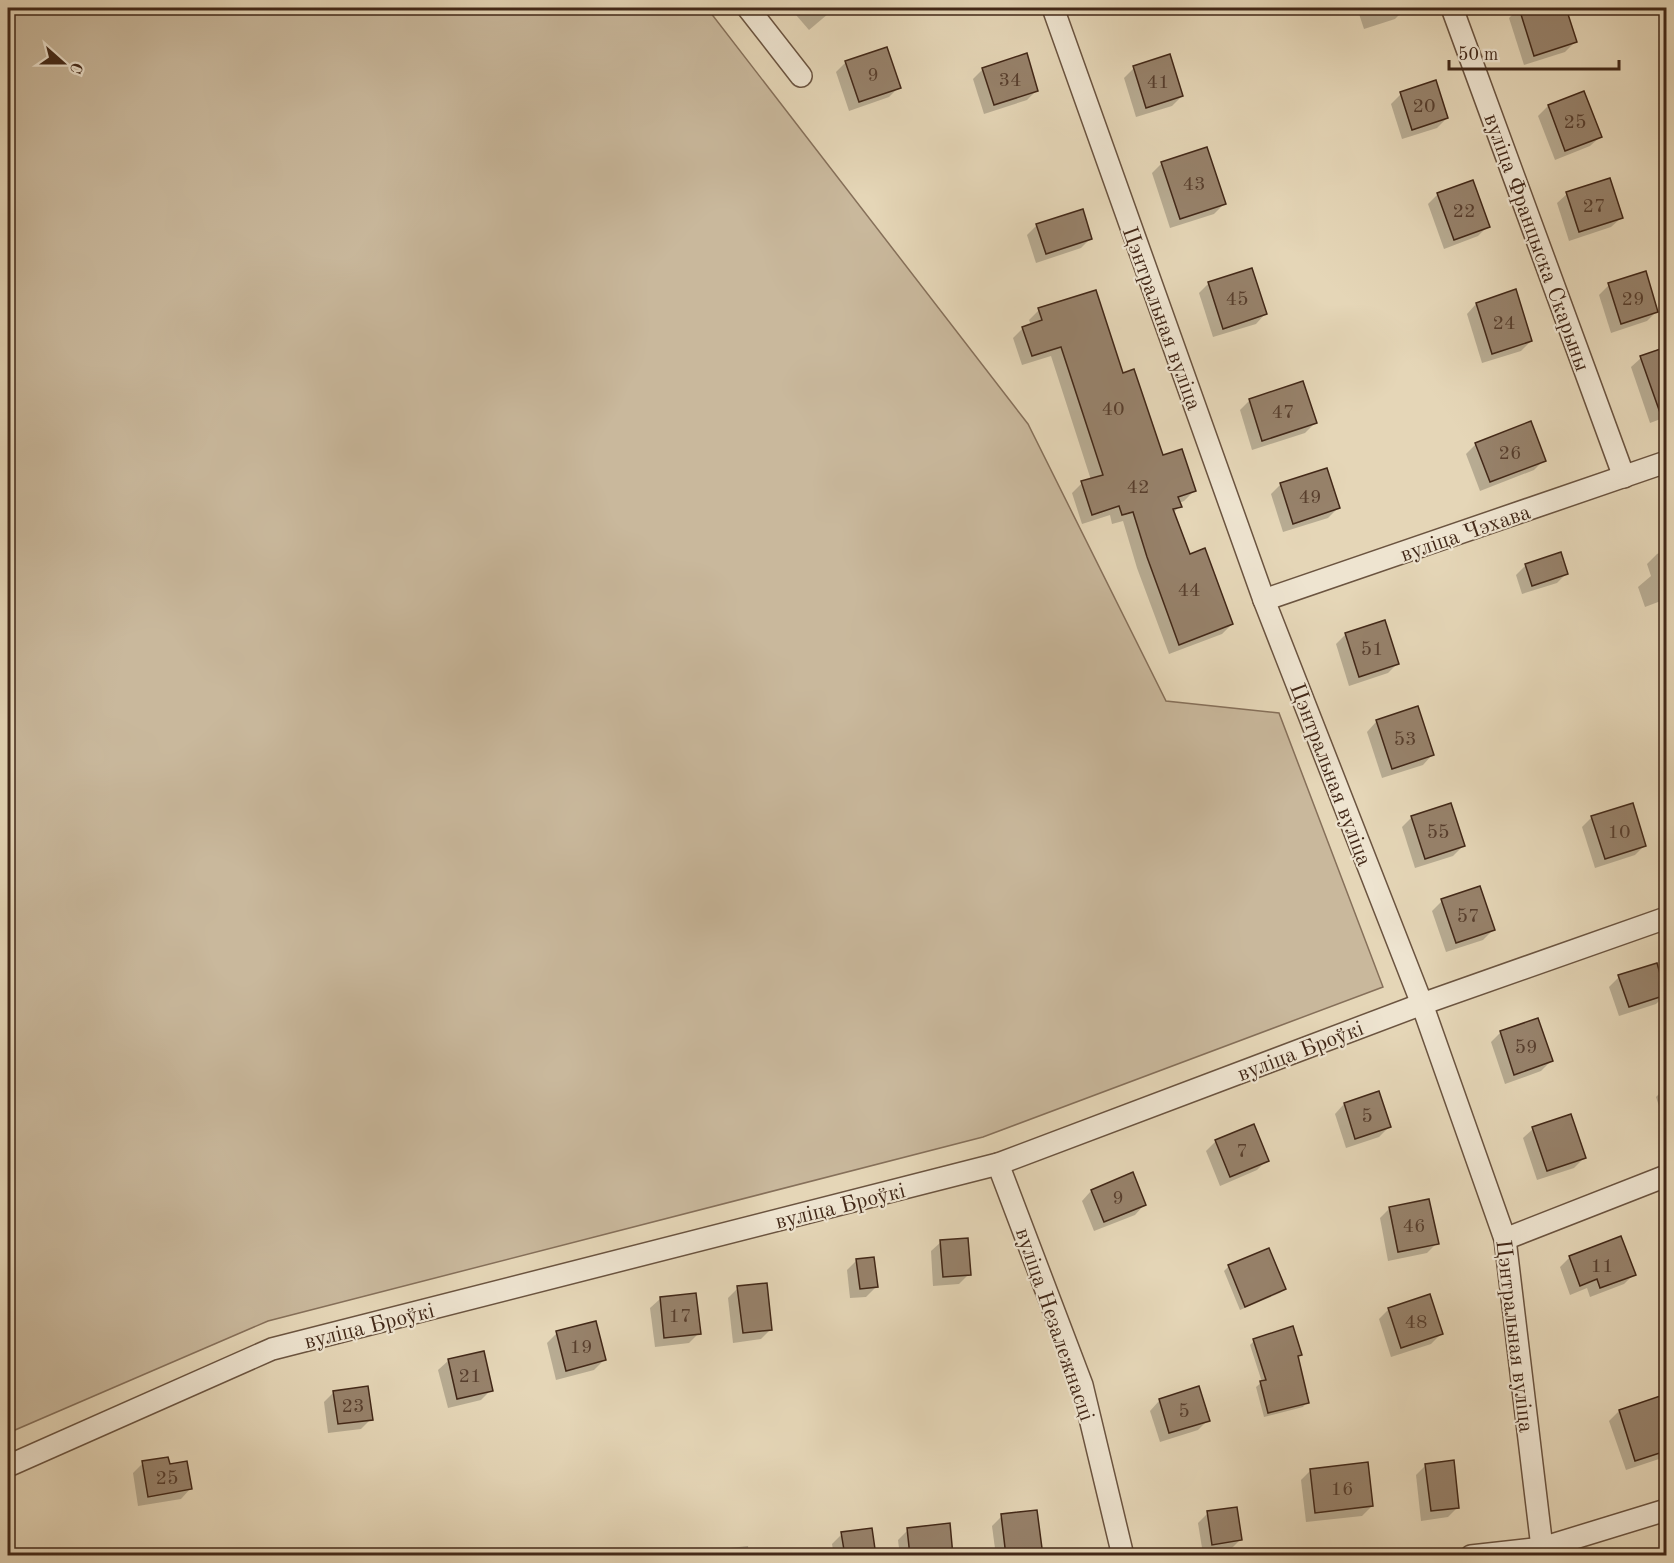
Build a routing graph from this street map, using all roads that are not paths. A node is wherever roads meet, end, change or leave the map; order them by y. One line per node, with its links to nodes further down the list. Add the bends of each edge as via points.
1 (748, 8): 4 (street)
2 (1053, 8): 7 (street, Цэнтральная вуліца)
3 (1452, 8): 6 (street, вуліца Францыска Скарыны)
4 (801, 76)
5 (1666, 462): 6 (street, вуліца Чэхава)
6 (1624, 477): 7 (street, вуліца Чэхава)
7 (1264, 600): 9 (street, Цэнтральная вуліца)
8 (1666, 918): 9 (street, вуліца Броўкі)
9 (1422, 1005): 10 (street, вуліца Броўкі); 12 (street, Цэнтральная вуліца)
10 (998, 1164): 13 (street, вуліца Броўкі, via 272,1350); 16 (street, вуліца Незалежнасці, via 1082,1386)
11 (1666, 1176): 12 (street)
12 (1505, 1239): 15 (street, Цэнтральная вуліца)
13 (8, 1466)
14 (1666, 1510): 15 (street)
15 (1542, 1552): 17 (street)
16 (1123, 1556)
17 (1472, 1556)

